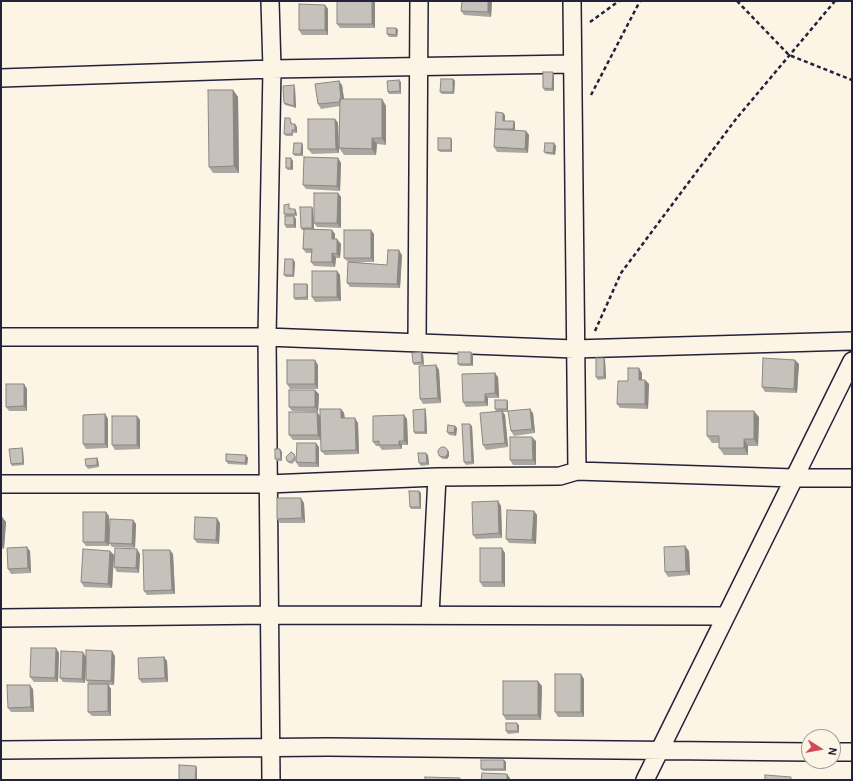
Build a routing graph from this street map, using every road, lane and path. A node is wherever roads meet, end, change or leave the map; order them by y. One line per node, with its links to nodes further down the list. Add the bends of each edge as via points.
1 (270, 1): 12 (street)
2 (419, 1): 11 (street)
3 (572, 1): 8 (street)
4 (619, 1): 8 (path)
5 (640, 1): 15 (path)
6 (737, 1): 9 (path)
7 (834, 1): 9 (path)
8 (572, 34): 10 (street)
9 (789, 55): 14 (path); 20 (path, via 736,119 621,273)
10 (572, 64): 11 (street); 20 (street)
11 (418, 66): 12 (street); 19 (street)
12 (272, 69): 13 (street); 17 (street)
13 (1, 78)
14 (852, 80)
15 (590, 96)
16 (1, 337): 17 (street)
17 (267, 337): 19 (street); 27 (street)
18 (852, 341): 20 (street)
19 (417, 342): 20 (street)
20 (581, 349): 22 (street)
21 (852, 361): 24 (street)
22 (577, 471): 23 (street, via 560,476); 24 (street)
23 (437, 477): 27 (street); 29 (street)
24 (794, 478): 25 (street); 30 (street)
25 (852, 478)
26 (1, 484): 27 (street)
27 (268, 484): 28 (street)
28 (270, 615): 29 (street); 31 (street); 32 (street)
29 (430, 616): 30 (street)
30 (726, 616): 34 (street)
31 (1, 618)
32 (270, 747): 33 (street); 34 (street); 38 (street)
33 (1, 750)
34 (659, 751): 35 (street); 39 (street)
35 (801, 752)
36 (841, 752): 37 (street)
37 (852, 752)
38 (270, 780)
39 (645, 780)

